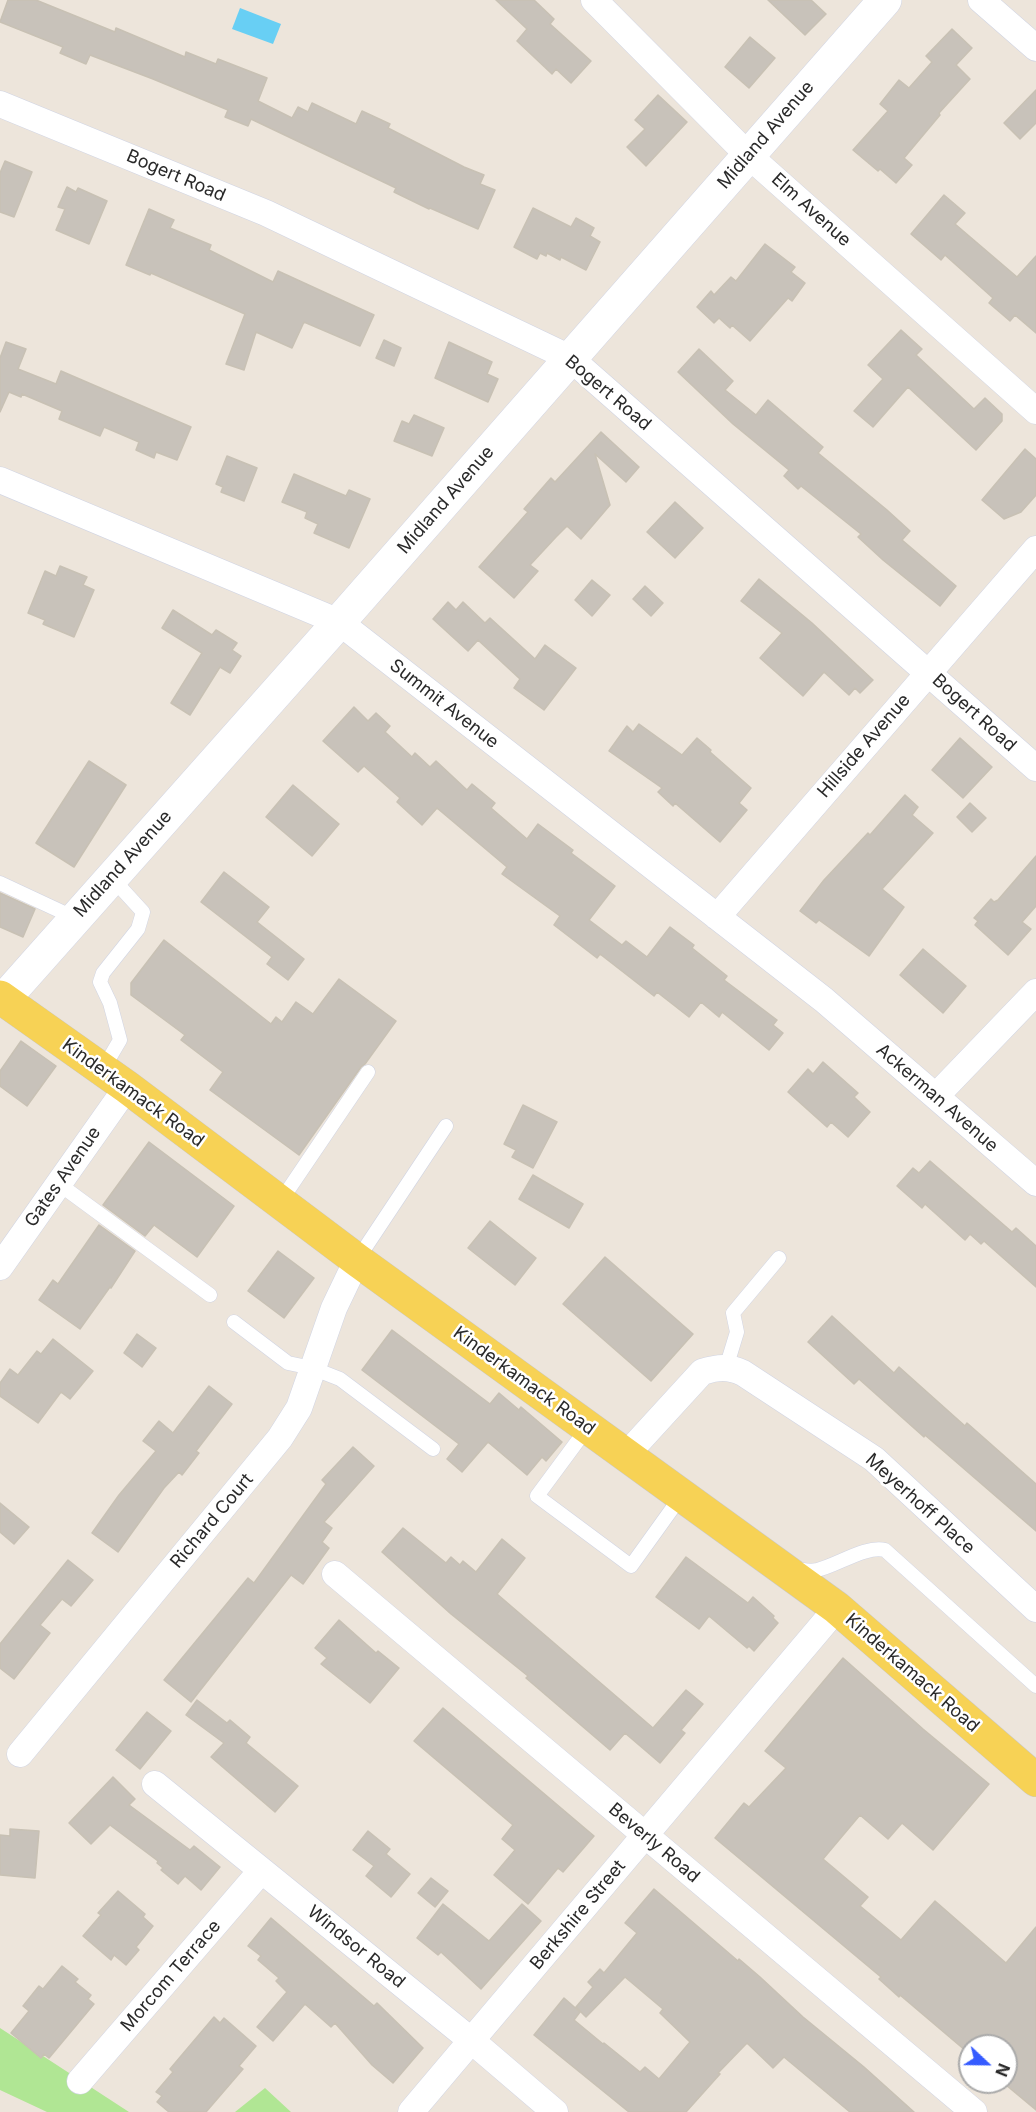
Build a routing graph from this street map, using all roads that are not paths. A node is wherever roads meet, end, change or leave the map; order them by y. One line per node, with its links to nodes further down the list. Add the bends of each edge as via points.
1 (594, 0): 6 (street, Elm Avenue)
2 (885, 0): 6 (street, Midland Avenue)
3 (981, 0): 4 (street)
4 (1036, 48)
5 (0, 104): 7 (street, Bogert Road, via 266,213)
6 (748, 155): 7 (street, Midland Avenue); 8 (street, Elm Avenue)
7 (570, 358): 11 (street, Midland Avenue); 12 (street, Bogert Road)
8 (1036, 411)
9 (0, 480): 11 (street, Summit Avenue)
10 (1036, 549): 12 (street, Hillside Avenue)
11 (339, 622): 14 (street, Midland Avenue); 16 (street, Summit Avenue)
12 (928, 672): 13 (street, Bogert Road); 16 (street, Hillside Avenue)
13 (1035, 767)
14 (111, 877): 17 (street, Midland Avenue); 22 (lane, via 143,912 138,929 100,982 120,1040)
15 (0, 883): 17 (lane)
16 (717, 916): 20 (street, Summit Avenue)
17 (75, 918): 19 (street, Midland Avenue)
18 (1036, 993): 23 (street)
19 (2, 998): 22 (main road, Kinderkamack Road)
20 (839, 1012): 23 (street, Ackerman Avenue)
21 (368, 1072): 27 (lane)
22 (115, 1078): 26 (street, Gates Avenue); 27 (main road, Kinderkamack Road)
23 (936, 1096): 25 (street, Ackerman Avenue)
24 (446, 1126): 29 (lane)
25 (1036, 1183)
26 (59, 1184): 30 (street, Gates Avenue); 31 (lane)
27 (280, 1202): 29 (main road, Kinderkamack Road)
28 (778, 1258): 34 (lane, via 733,1313 737,1332)
29 (357, 1260): 33 (street, Richard Court); 35 (main road, Kinderkamack Road)
30 (0, 1268)
31 (210, 1295)
32 (234, 1322): 33 (lane, via 288,1363)
33 (312, 1368): 36 (lane, via 340,1379); 44 (street, Richard Court, via 299,1408 280,1438)
34 (714, 1370): 37 (street); 42 (street, Meyerhoff Place, via 743,1373 874,1460)
35 (588, 1427): 37 (main road, Kinderkamack Road); 38 (lane, via 537,1496 631,1566)
36 (433, 1449)
37 (626, 1455): 38 (main road, Kinderkamack Road)
38 (682, 1495): 39 (main road, Kinderkamack Road)
39 (780, 1567): 41 (main road, Kinderkamack Road); 43 (lane, via 812,1571 875,1549 885,1550)
40 (334, 1574): 47 (street, Beverly Road)
41 (837, 1608): 45 (main road, Kinderkamack Road); 47 (street, Berkshire Street)
42 (1036, 1609)
43 (1036, 1686)
44 (20, 1754)
45 (1036, 1780)
46 (155, 1784): 48 (street, Windsor Road)
47 (645, 1836): 49 (street, Berkshire Street); 53 (street, Beverly Road)
48 (261, 1870): 49 (street, Windsor Road); 50 (street, Morcom Terrace)
49 (472, 2041): 51 (street, Berkshire Street); 52 (street, Windsor Road)
50 (80, 2081)
51 (411, 2112)
52 (555, 2112)
53 (974, 2112)

